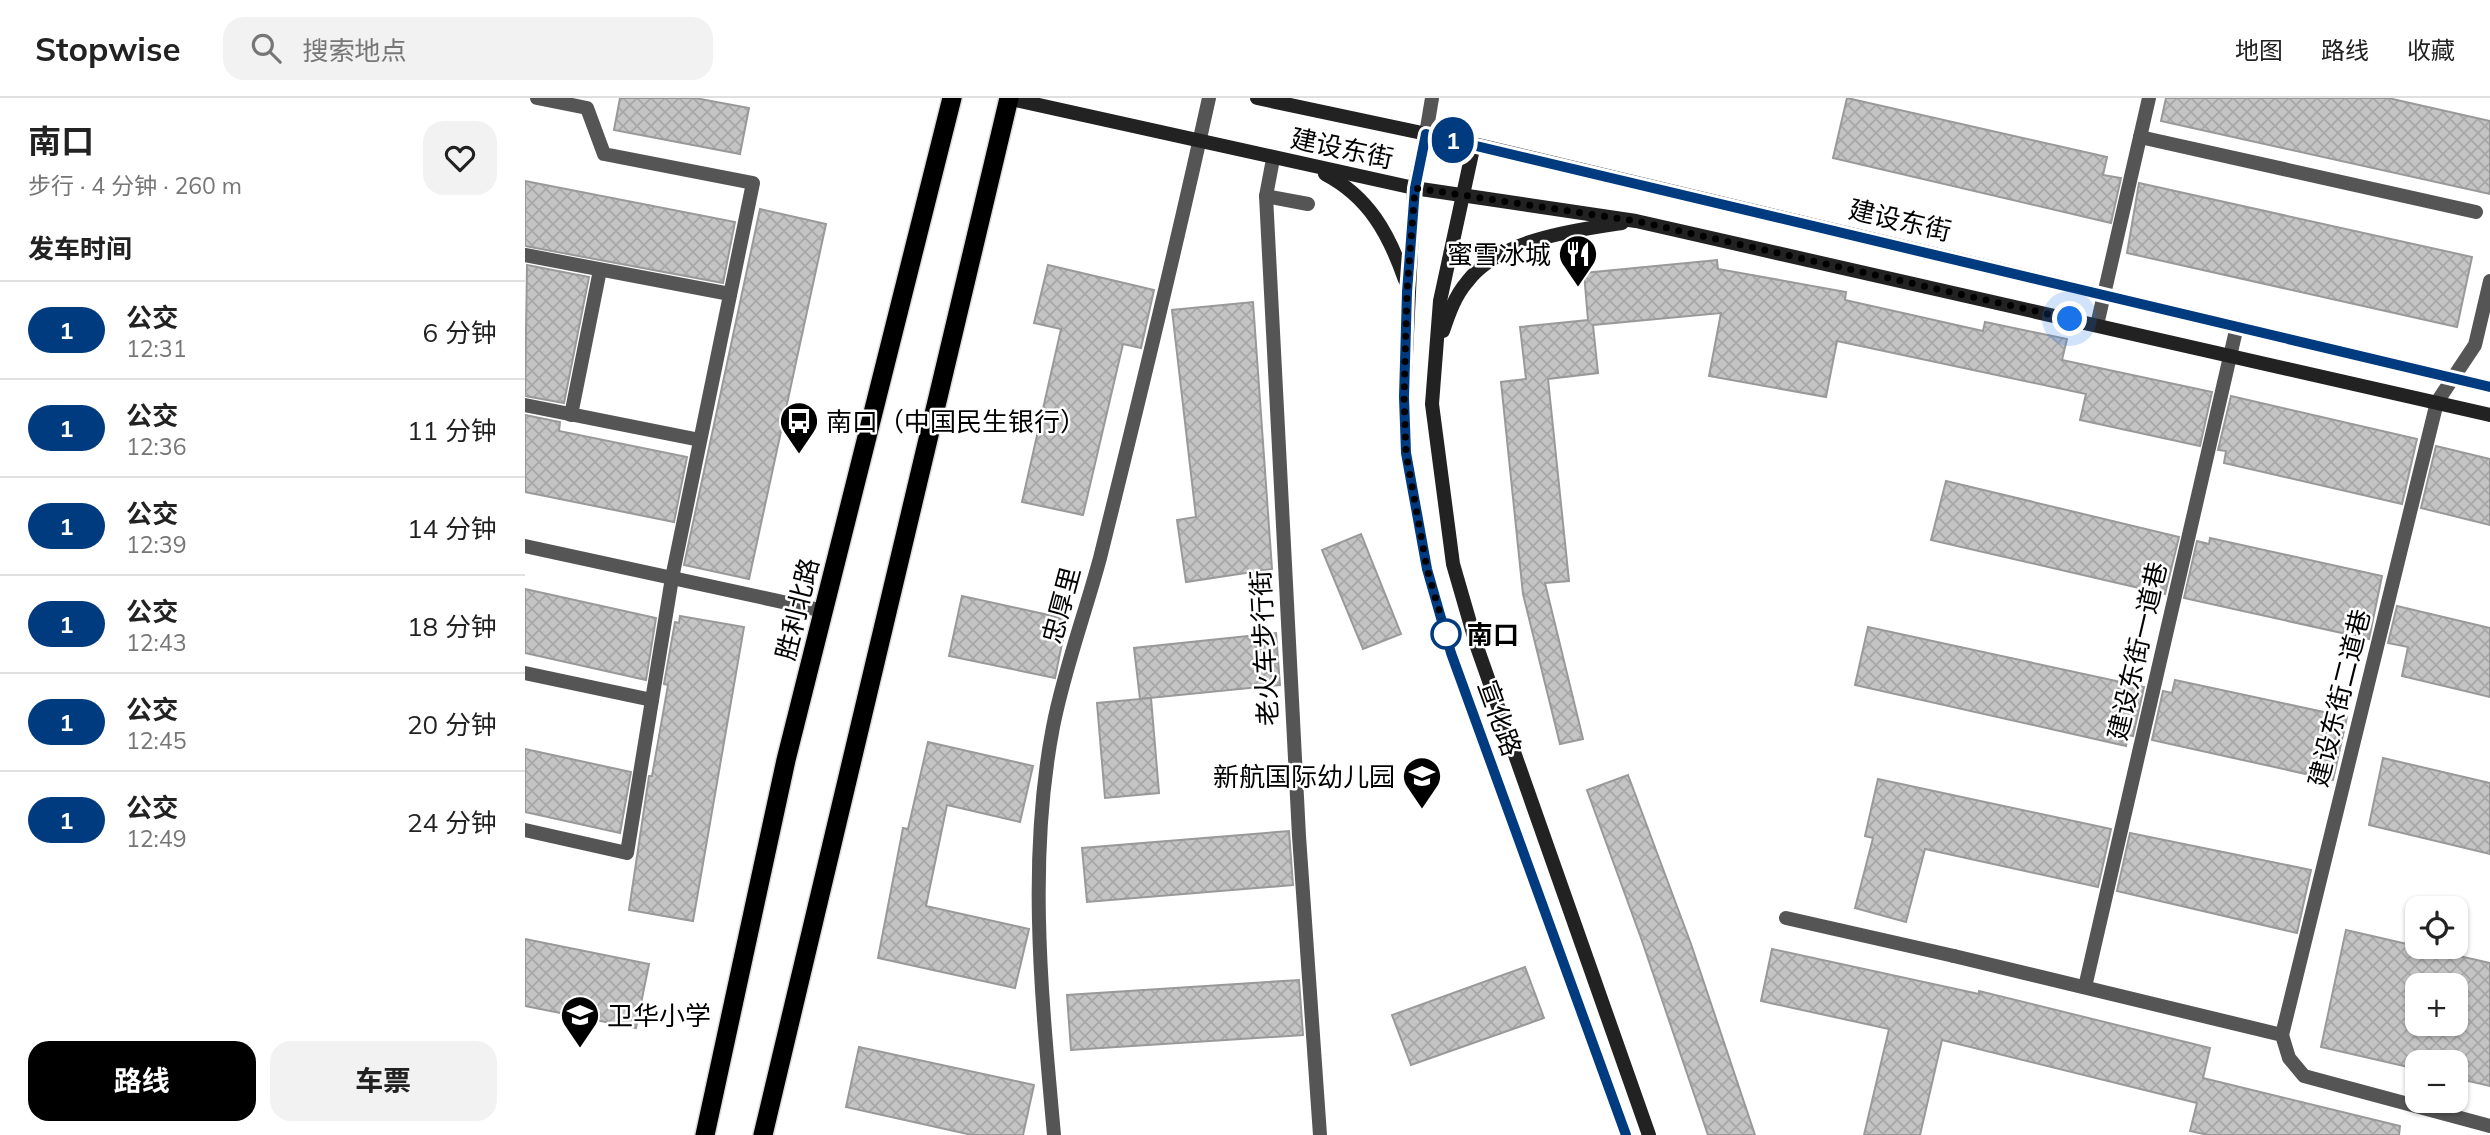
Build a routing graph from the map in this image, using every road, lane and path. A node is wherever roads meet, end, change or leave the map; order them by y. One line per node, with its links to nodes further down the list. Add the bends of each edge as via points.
1 (537, 98): 24 (street, via 587,108 604,154 753,183)
2 (952, 98): 39 (highway, 胜利北路)
3 (1008, 98): 10 (main road, 建设东街); 48 (highway)
4 (1209, 98): 10 (street, 忠厚里)
5 (1257, 98): 8 (main road, 建设东街)
6 (1432, 98): 8 (street)
7 (2149, 98): 9 (street)
8 (1426, 134): 11 (main road, 建设东街); 14 (main road, 宣化路)
9 (2140, 137): 18 (street); 25 (street)
10 (1199, 142): 12 (main road, 建设东街); 49 (street, 忠厚里, via 1112,509 1053,727 1040,846 1039,970)
11 (1474, 144): 15 (main road, 宣化路); 25 (main road, 建设东街)
12 (1273, 159): 13 (main road, 建设东街); 16 (street, 老火车步行街)
13 (1311, 167): 14 (main road, 建设东街); 23 (main road, via 1335,179 1368,208 1394,248)
14 (1415, 188): 15 (main road, 建设东街); 23 (main road, 宣化路)
15 (1462, 194): 19 (main road, 建设东街); 28 (main road, 宣化路, via 1440,302)
16 (1266, 196): 17 (street); 50 (street, 老火车步行街, via 1299,836)
17 (1308, 204)
18 (2476, 212)
19 (1636, 221): 26 (main road, 建设东街); 28 (main road, via 1549,237 1486,264 1453,303)
20 (525, 256): 21 (street)
21 (600, 270): 24 (street); 34 (street)
22 (2490, 281): 30 (street, 建设东街二道巷, via 2475,345)
23 (1407, 287): 51 (main road, 宣化路, via 1406,453 1427,569 1451,653)
24 (730, 294): 36 (street)
25 (2105, 294): 26 (street); 27 (main road, 建设东街)
26 (2097, 325): 29 (main road, 建设东街)
27 (2237, 326): 29 (street, 建设东街一道巷); 30 (main road, 建设东街)
28 (1436, 348): 52 (main road, 宣化路, via 1432,404 1453,564 1477,648)
29 (2230, 355): 32 (main road, 建设东街); 44 (street, 建设东街一道巷)
30 (2454, 378): 31 (main road, 建设东街); 32 (street, 建设东街二道巷)
31 (2490, 387)
32 (2437, 402): 35 (main road, 建设东街); 45 (street, 建设东街二道巷)
33 (525, 405): 34 (street)
34 (571, 415): 36 (street)
35 (2490, 415)
36 (700, 440): 38 (street)
37 (525, 546): 38 (street)
38 (672, 578): 39 (street); 41 (street)
39 (824, 611): 47 (highway, 胜利北路, via 786,760)
40 (525, 673): 41 (street)
41 (652, 700): 42 (street, via 627,853)
42 (525, 831)
43 (1786, 918): 44 (street)
44 (2085, 987): 45 (street)
45 (2283, 1035): 46 (street, via 2288,1058 2304,1076)
46 (2490, 1126)
47 (705, 1135)
48 (763, 1135)
49 (1053, 1135)
50 (1321, 1135)
51 (1626, 1135)
52 (1649, 1135)

